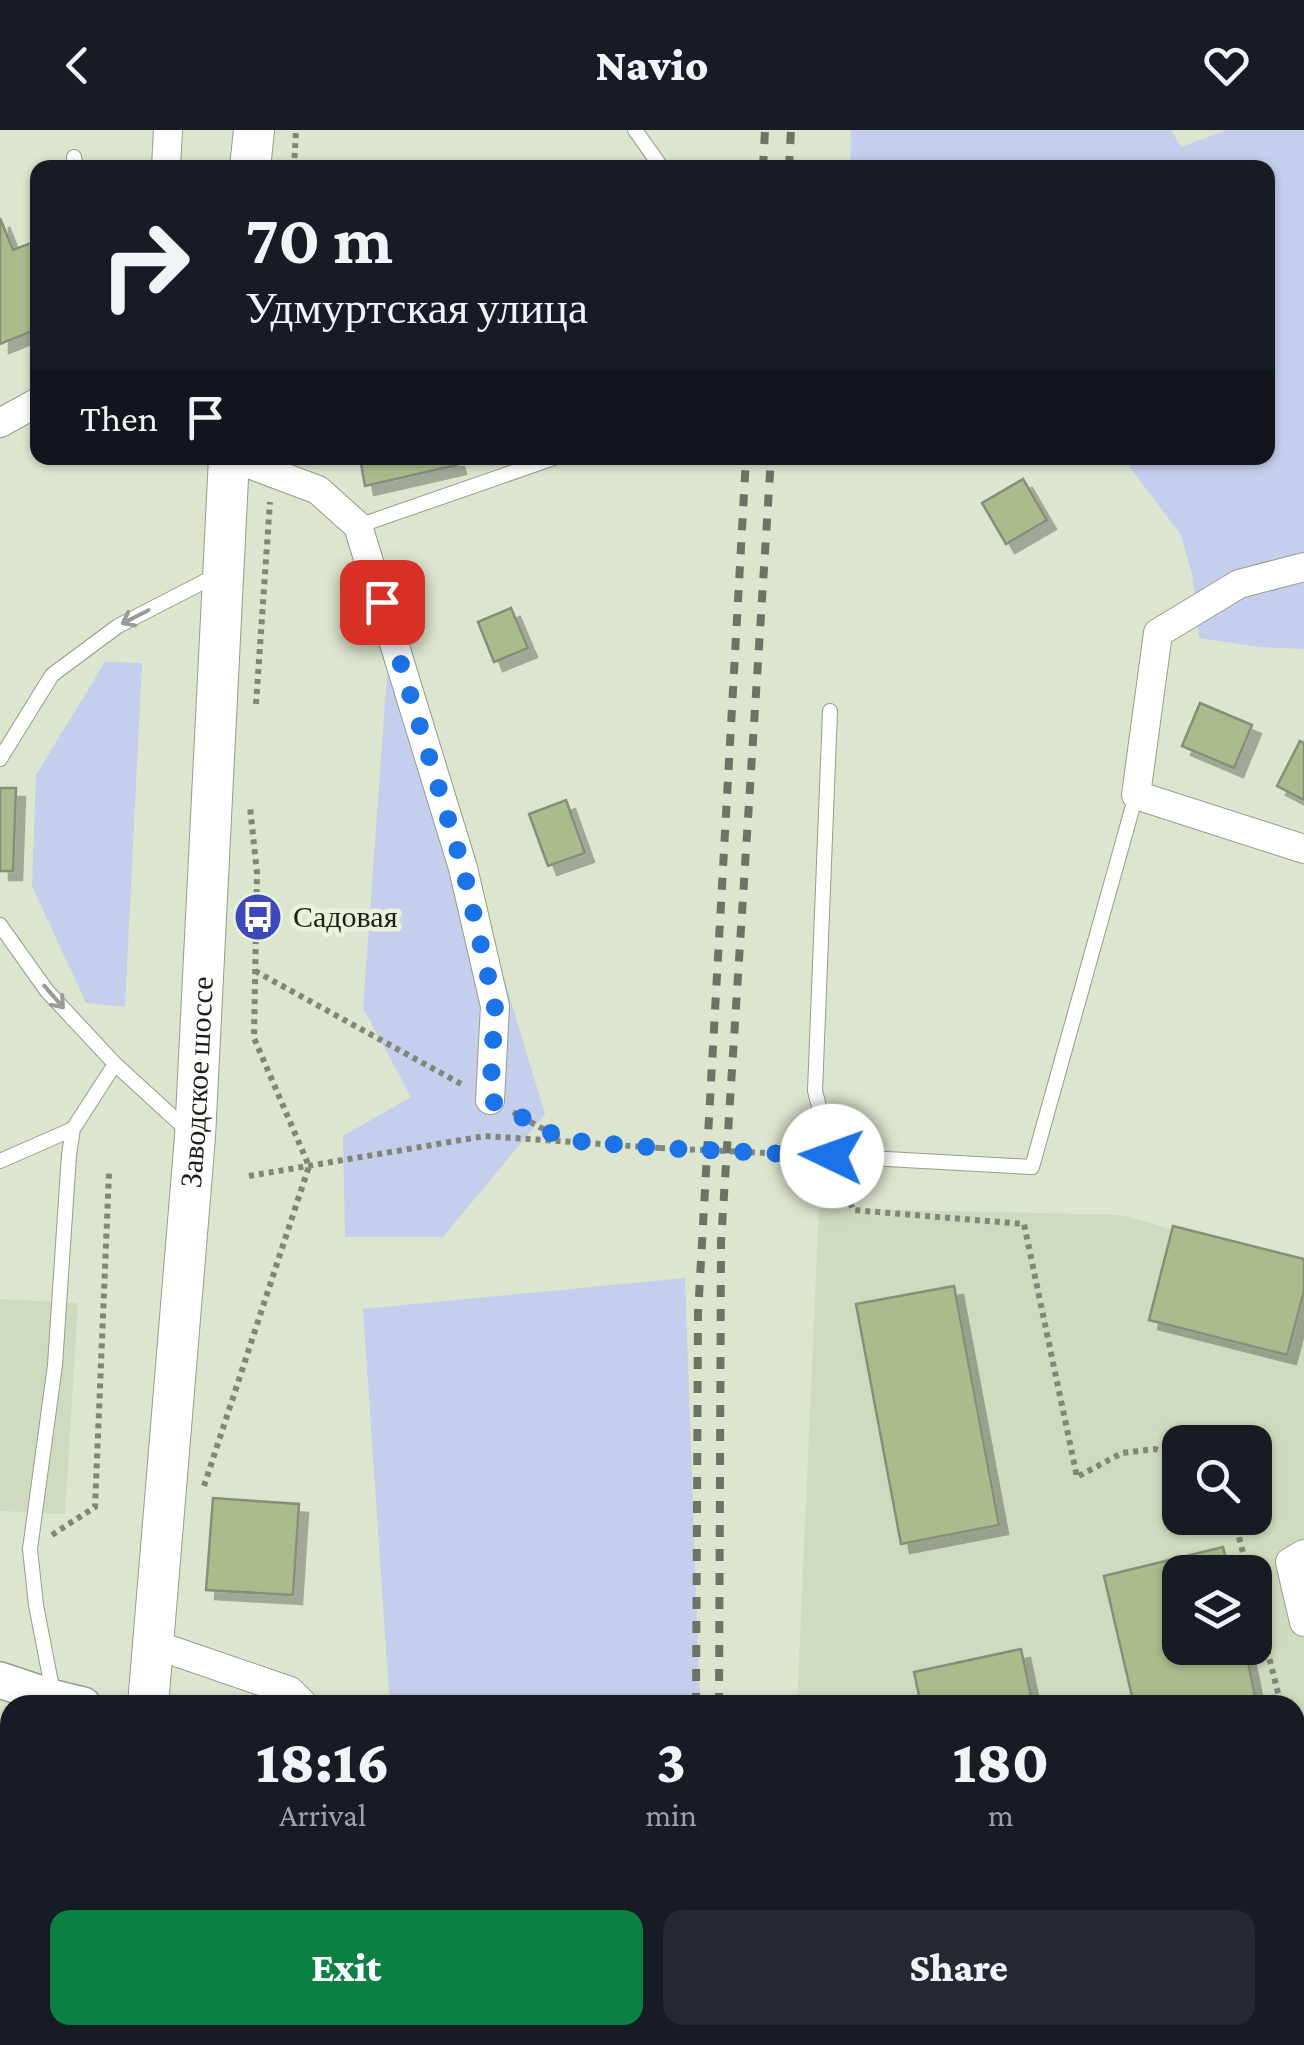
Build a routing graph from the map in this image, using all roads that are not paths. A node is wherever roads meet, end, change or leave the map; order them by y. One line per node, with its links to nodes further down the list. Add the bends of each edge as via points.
1 (168, 130): 4 (street)
2 (254, 130): 5 (main road)
3 (635, 130): 6 (lane)
4 (166, 160)
5 (251, 160)
6 (656, 160)
7 (30, 406): 8 (street)
8 (0, 422)
9 (230, 465): 14 (main road, Заводское шоссе)
10 (252, 465): 12 (street, via 318,490)
11 (534, 465): 12 (lane)
12 (358, 526): 21 (street, via 463,868 495,1006)
13 (1304, 567): 17 (street, via 1238,584 1158,632)
14 (222, 572): 16 (lane, one-way to 16, via 118,626 52,675); 23 (main road, Заводское шоссе)
15 (830, 711): 17 (lane, via 815,1090 832,1156 1032,1167)
16 (0, 759)
17 (1136, 795): 18 (street)
18 (1304, 849)
19 (0, 925): 20 (lane, one-way to 20, via 47,990)
20 (115, 1064): 22 (lane); 23 (lane)
21 (490, 1100)
22 (73, 1129): 24 (lane); 30 (lane, via 55,1365 30,1549 36,1605)
23 (195, 1137): 27 (main road, Заводское шоссе)
24 (0, 1161)
25 (1304, 1554): 26 (street, via 1290,1562)
26 (1304, 1622)
27 (153, 1644): 31 (main road, Заводское шоссе); 32 (street)
28 (0, 1680): 29 (street)
29 (46, 1695)
30 (66, 1695)
31 (149, 1695)
32 (295, 1695)

